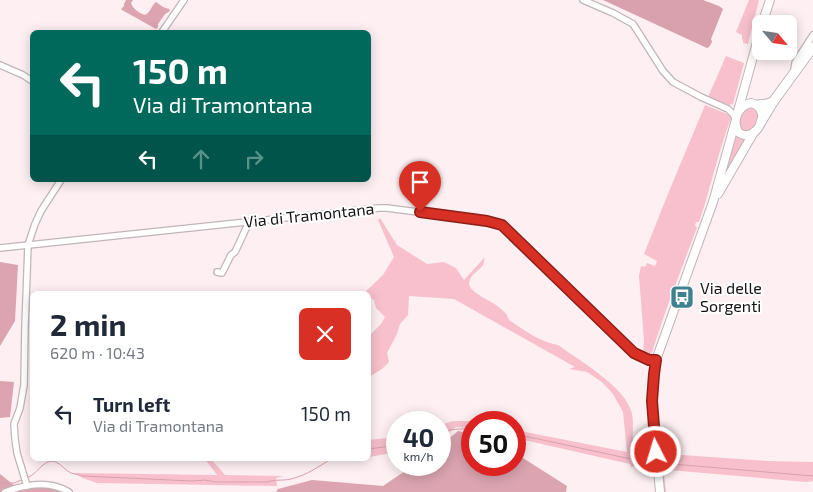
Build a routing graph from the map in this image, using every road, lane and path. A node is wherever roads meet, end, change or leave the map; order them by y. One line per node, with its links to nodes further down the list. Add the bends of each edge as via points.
1 (184, 0): 5 (street)
2 (583, 0): 16 (street, via 633,24 673,82)
3 (770, 0): 4 (main road)
4 (765, 15)
5 (163, 30)
6 (813, 35): 10 (street)
7 (813, 47): 10 (highway)
8 (752, 60): 12 (main road)
9 (0, 65): 11 (street)
10 (794, 72): 13 (highway)
11 (30, 80)
12 (745, 86): 14 (main road); 15 (main road, via 749,99)
13 (773, 102): 15 (highway); 18 (highway)
14 (740, 104): 16 (street); 17 (main road)
15 (756, 104): 17 (main road, via 745,105); 18 (main road, via 763,114)
16 (728, 109): 17 (street)
17 (736, 119): 19 (main road, via 742,136); 21 (main road)
18 (761, 122): 19 (main road)
19 (755, 132): 21 (main road)
20 (61, 182): 23 (street, via 41,212)
21 (713, 202): 26 (main road)
22 (249, 222): 23 (street, Via di Tramontana); 25 (street, via 222,273); 26 (street, Via di Tramontana, via 387,208 498,223 634,353)
23 (28, 245): 24 (street, Via di Tramontana); 27 (street, via 24,384 14,424)
24 (0, 248)
25 (217, 272)
26 (656, 360): 30 (main road, via 652,401)
27 (27, 486): 28 (street); 29 (street, via 53,485)
28 (5, 492)
29 (69, 492)
30 (660, 492)

